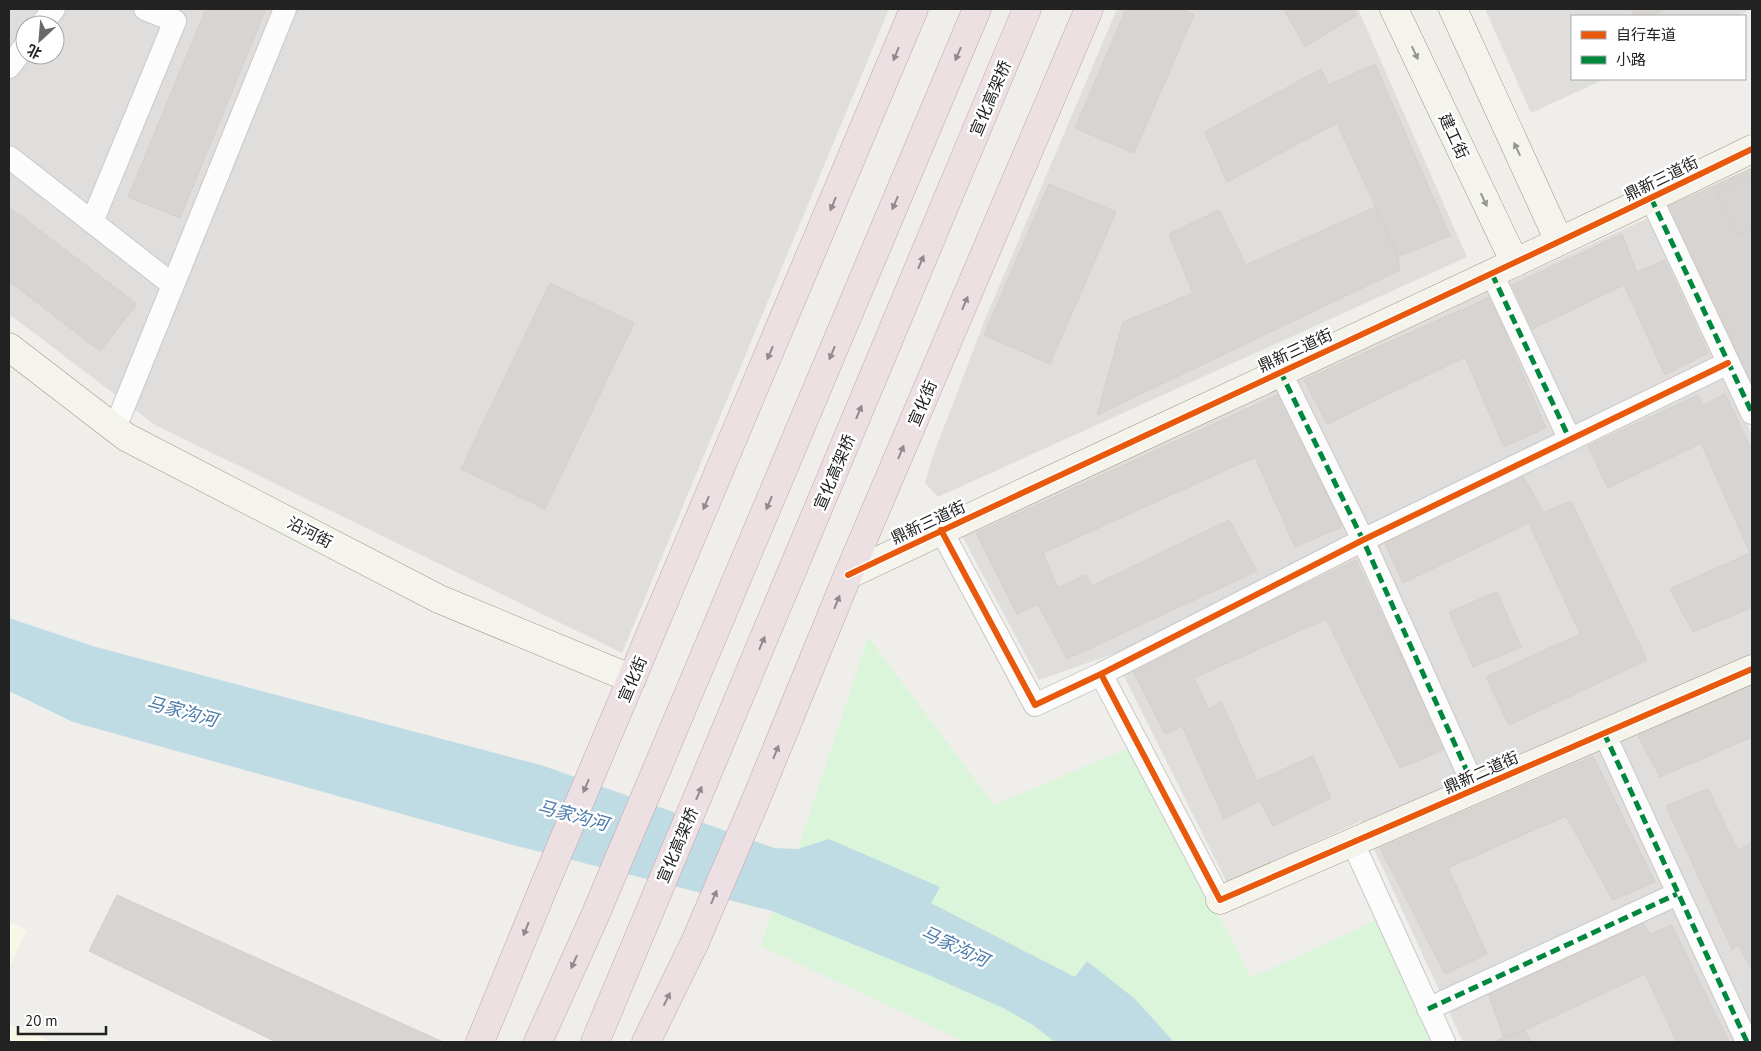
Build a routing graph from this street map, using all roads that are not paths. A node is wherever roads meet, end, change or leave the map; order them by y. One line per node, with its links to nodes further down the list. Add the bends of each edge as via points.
1 (145, 9): 12 (street, via 175,21)
2 (285, 9): 15 (street)
3 (914, 9): 27 (highway, 宣化街, one-way to 27)
4 (977, 9): 35 (highway, one-way to 35, via 594,918)
5 (1027, 9): 36 (highway, 宣化高架桥, one-way to 5)
6 (1089, 9): 24 (highway, 宣化街, one-way to 6)
7 (1394, 9): 14 (street, 建工街, one-way to 14)
8 (1453, 9): 13 (street, one-way to 8)
9 (1752, 149): 11 (street, 鼎新三道街)
10 (9, 157): 12 (street)
11 (1651, 198): 13 (street, 鼎新三道街); 17 (street)
12 (92, 222): 15 (street)
13 (1559, 241): 14 (street, 鼎新三道街)
14 (1503, 269): 18 (street, 鼎新三道街); 21 (street)
15 (173, 285): 20 (street)
16 (9, 347): 20 (street, 沿河街)
17 (1728, 363): 19 (street); 21 (street)
18 (1280, 371): 22 (street, 鼎新三道街); 23 (street)
19 (1752, 413)
20 (114, 428): 27 (street, 沿河街, via 439,599)
21 (1570, 440): 23 (street)
22 (942, 530): 24 (street, 鼎新三道街); 26 (street, via 1035,704)
23 (1363, 540): 26 (street); 29 (street)
24 (848, 575): 37 (highway, 宣化街, one-way to 24, via 695,942 758,797)
25 (1752, 669): 28 (street, 鼎新二道街)
26 (1101, 674): 32 (street)
27 (632, 678): 34 (highway, 宣化街, one-way to 34)
28 (1604, 733): 29 (street, 鼎新二道街); 31 (street)
29 (1475, 789): 30 (street, 鼎新二道街)
30 (1353, 843): 32 (street, 鼎新二道街); 33 (street)
31 (1677, 894): 33 (street); 39 (street)
32 (1220, 900)
33 (1428, 1009): 38 (street)
34 (480, 1042)
35 (538, 1042)
36 (595, 1042)
37 (646, 1042)
38 (1444, 1042)
39 (1747, 1042)

